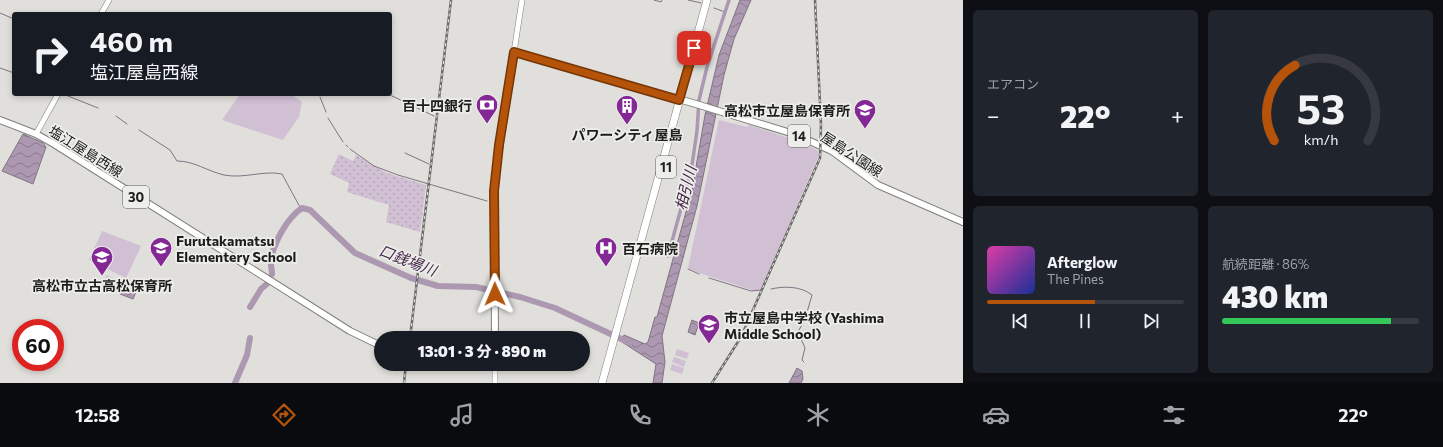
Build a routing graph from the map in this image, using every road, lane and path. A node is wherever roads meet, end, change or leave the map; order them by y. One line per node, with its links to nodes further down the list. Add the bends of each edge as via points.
1 (109, 0): 5 (main road)
2 (522, 0): 6 (main road)
3 (707, 0): 8 (highway, 11)
4 (712, 0): 8 (highway, 11)
5 (102, 12)
6 (514, 52): 8 (main road); 12 (main road, via 494,191)
7 (57, 96): 10 (main road)
8 (682, 100): 11 (main road, 屋島公園線 / 14, via 806,139 832,152 878,185); 13 (highway, 11)
9 (0, 120): 10 (main road, 塩江屋島西線 / 30)
10 (36, 134): 14 (main road, 塩江屋島西線 / 30, via 358,336)
11 (963, 222)
12 (495, 331)
13 (616, 341): 17 (highway, 11); 18 (highway, 11)
14 (374, 343)
15 (495, 371): 16 (main road)
16 (495, 383)
17 (602, 383)
18 (607, 383)

